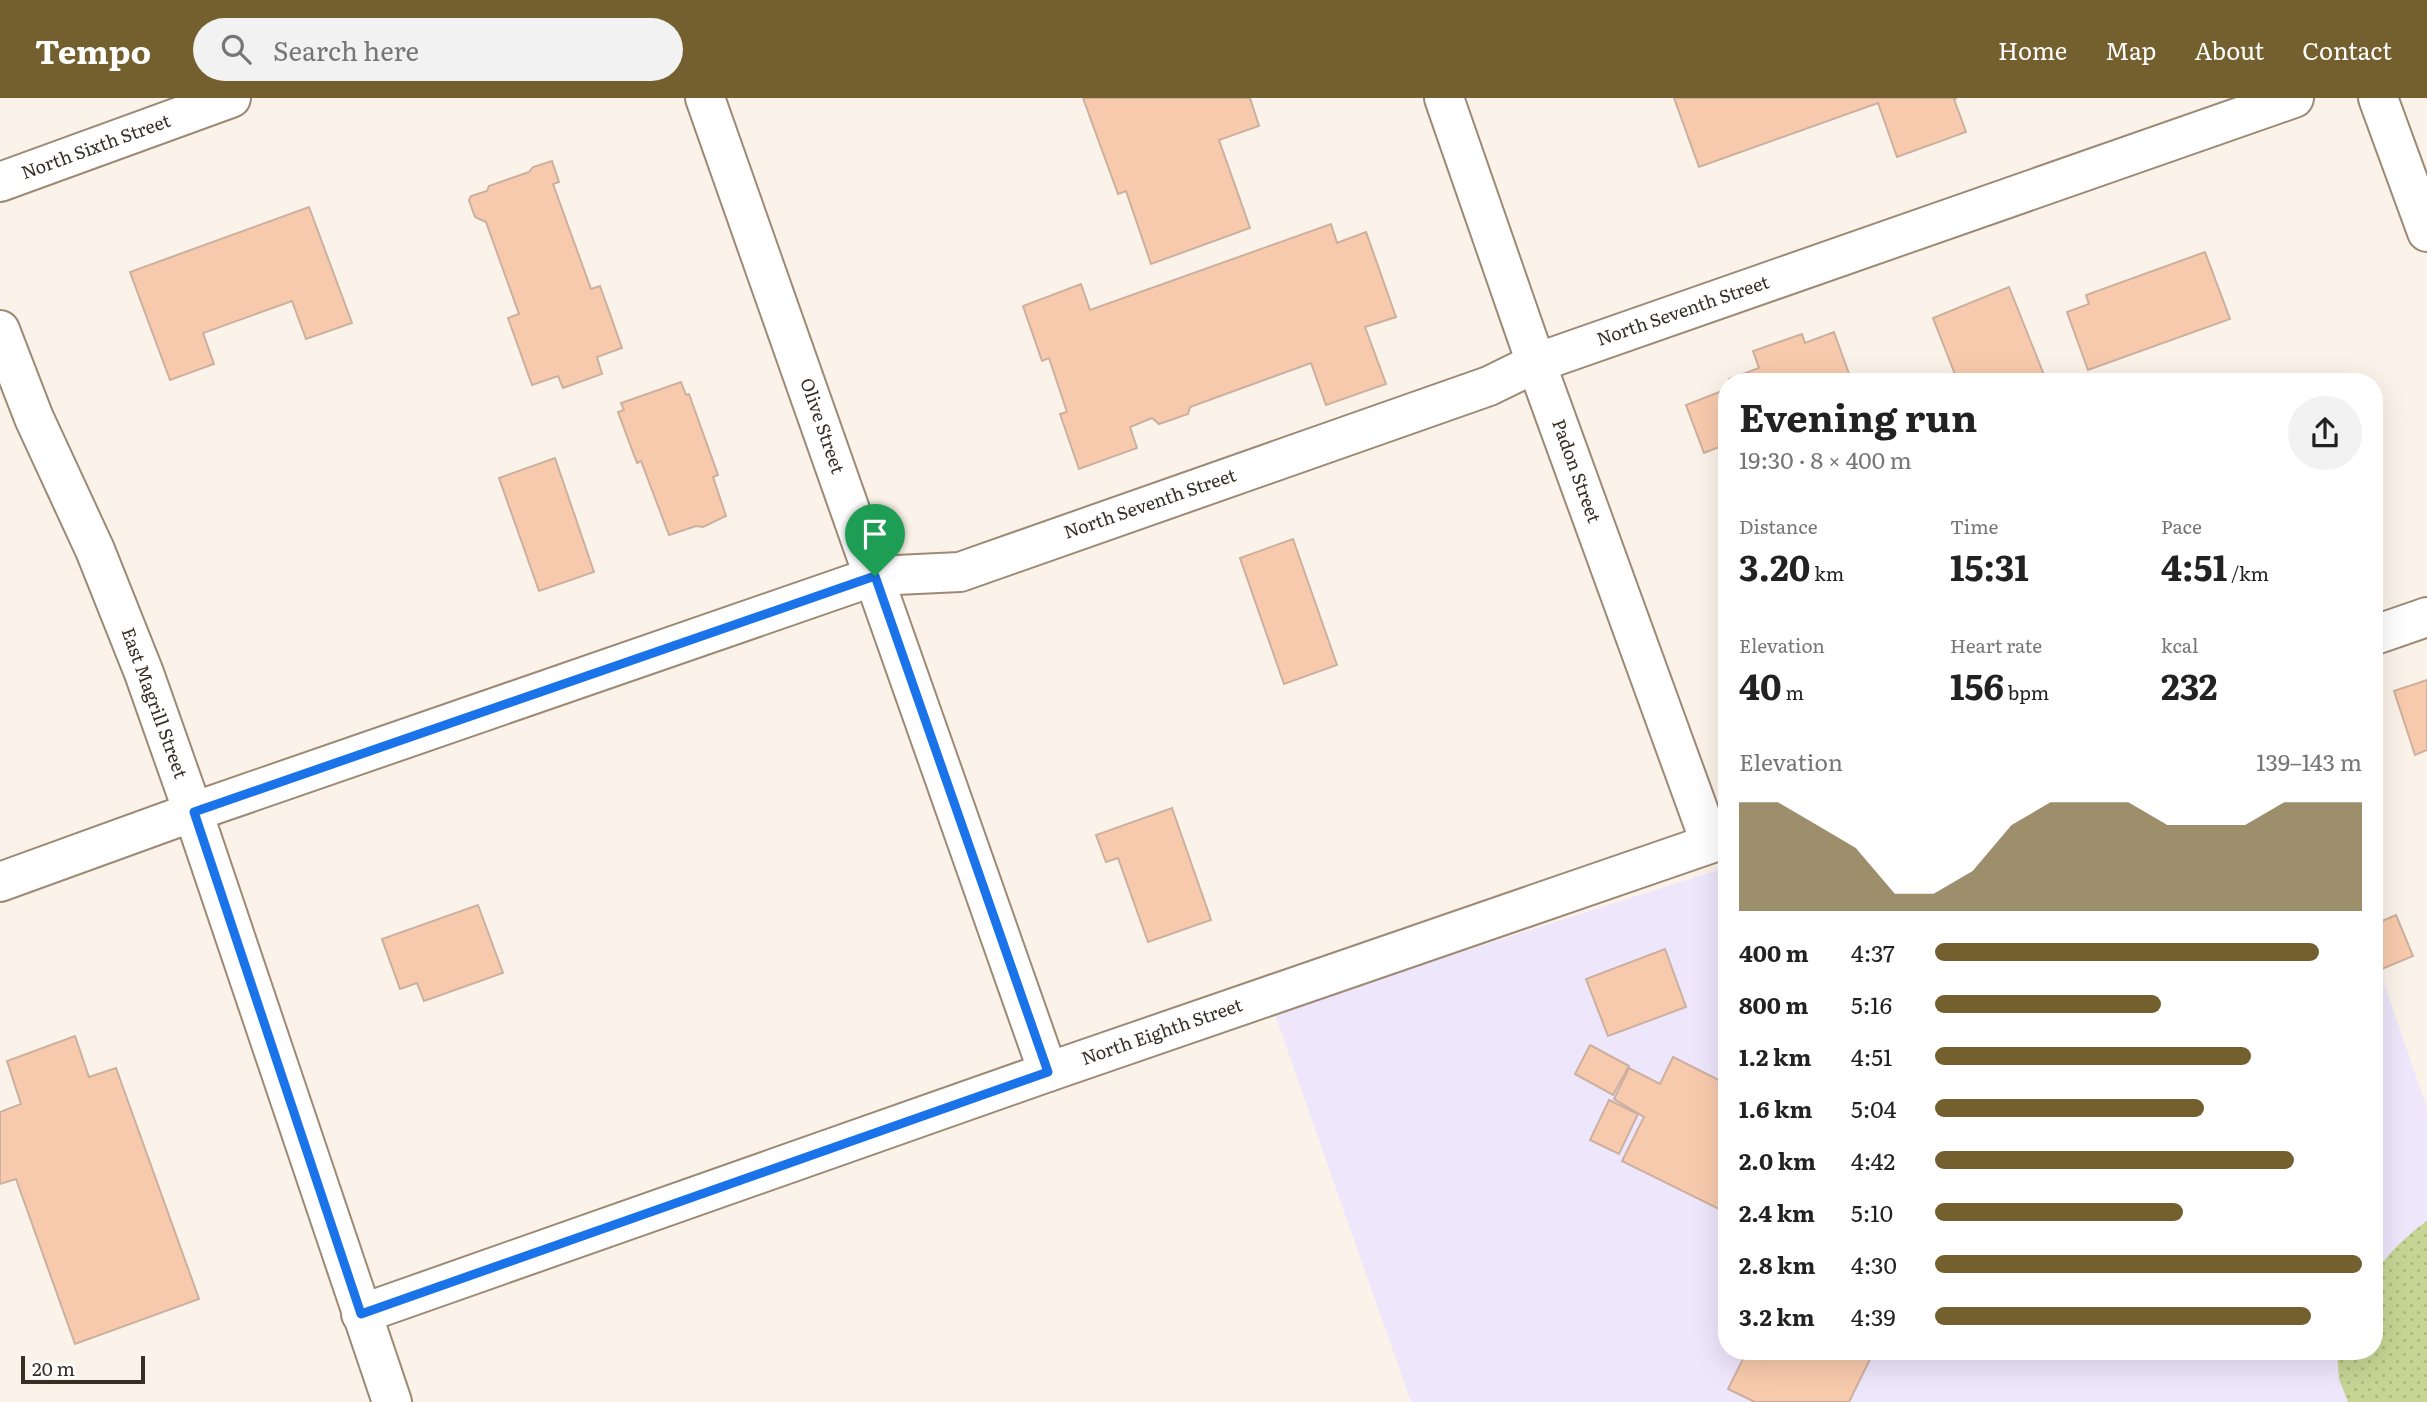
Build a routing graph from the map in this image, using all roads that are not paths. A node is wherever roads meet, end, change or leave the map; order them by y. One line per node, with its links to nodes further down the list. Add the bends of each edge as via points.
1 (231, 98): 6 (street, North Sixth Street)
2 (705, 98): 10 (street, Olive Street)
3 (1444, 98): 9 (street, Padon Street)
4 (2294, 98): 9 (street, North Seventh Street)
5 (2378, 98): 7 (street)
6 (0, 182)
7 (2427, 232)
8 (0, 330): 13 (street, East Magrill Street, via 144,673)
9 (1536, 363): 10 (street, North Seventh Street, via 1489,386 960,572); 14 (street, Padon Street)
10 (875, 576): 13 (street, North Seventh Street); 17 (street, Olive Street)
11 (2427, 617): 12 (street)
12 (2383, 632)
13 (194, 812): 16 (street, North Seventh Street); 18 (street, East Magrill Street)
14 (1718, 837)
15 (1718, 840): 17 (street, North Eighth Street)
16 (0, 882)
17 (1048, 1072): 18 (street, North Eighth Street)
18 (361, 1314): 19 (street, East Magrill Street)
19 (392, 1402)

